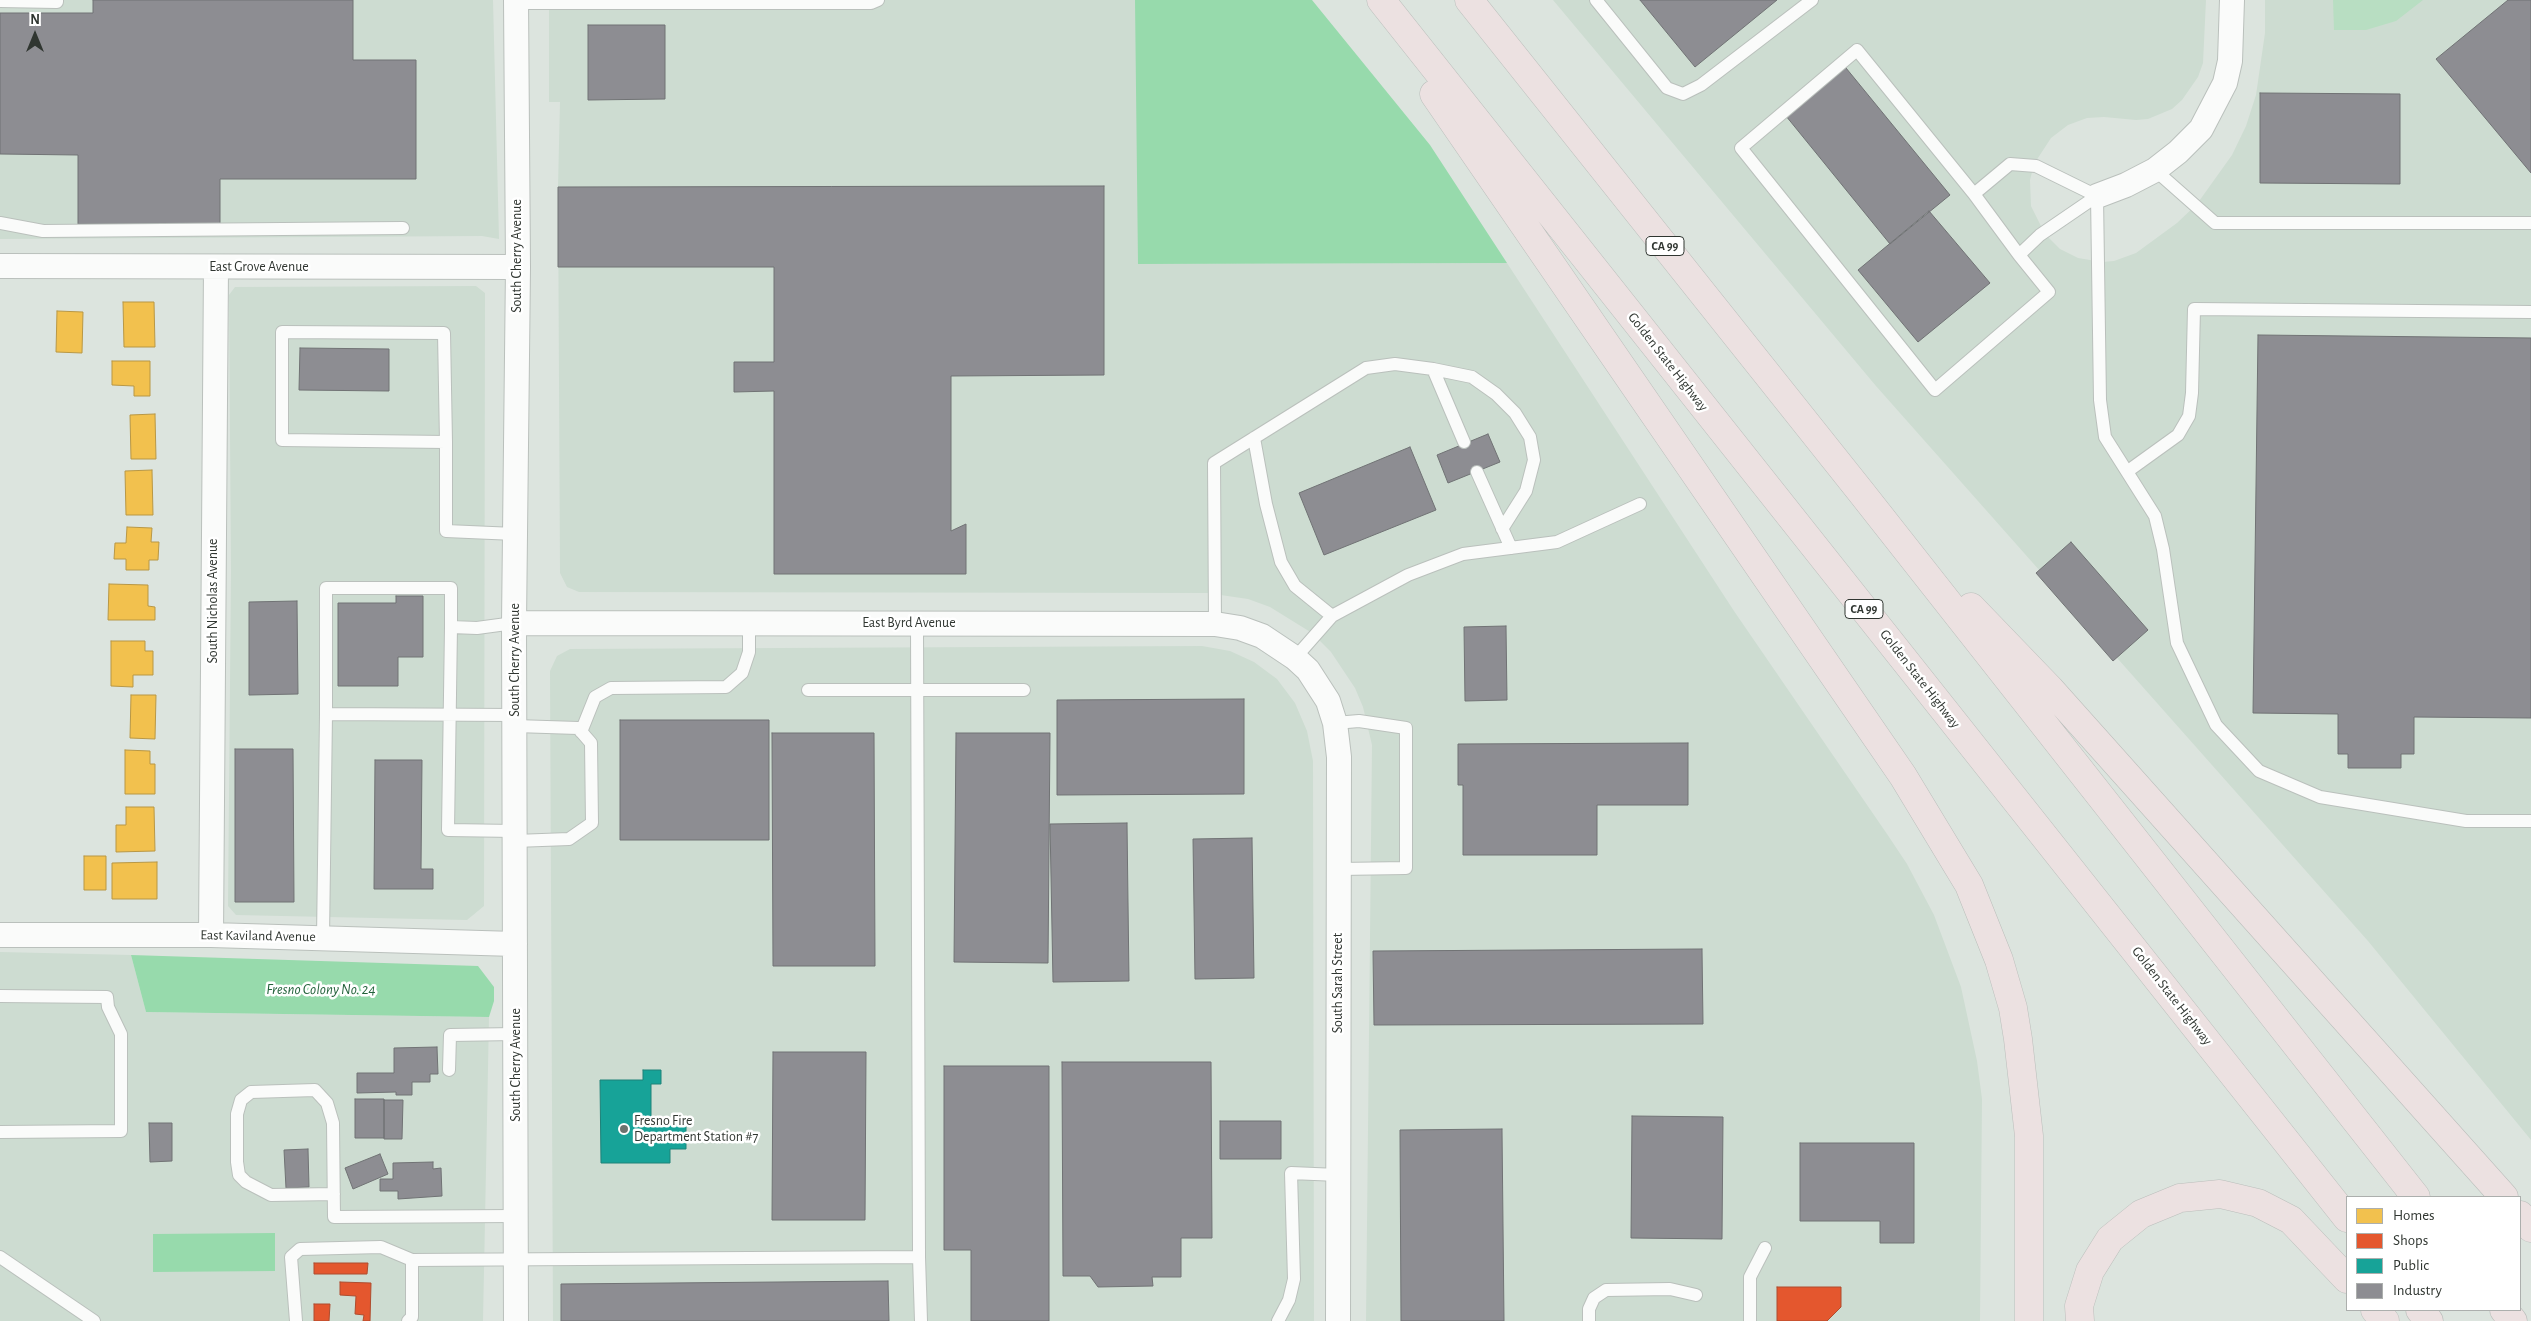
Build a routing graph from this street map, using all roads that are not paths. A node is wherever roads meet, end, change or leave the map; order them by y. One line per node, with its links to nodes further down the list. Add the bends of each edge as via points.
1 (57, 0): 9 (lane)
2 (878, 0): 10 (lane, via 871,3)
3 (1370, 0): 86 (highway, via 1898,767 1969,885 1998,960 2013,1008 2018,1038 2029,1136)
4 (1381, 0): 65 (highway, Golden State Highway / CA 99)
5 (1469, 0): 28 (highway, CA 99)
6 (1596, 0): 7 (lane, via 1667,88 1683,94 1701,86)
7 (1812, 0)
8 (2232, 0): 11 (street, via 2230,61 2216,104 2201,128 2178,152)
9 (0, 2)
10 (516, 2): 20 (street, South Cherry Avenue)
11 (2154, 170): 13 (street); 15 (lane, via 2215,223)
12 (1974, 194): 13 (lane, via 2010,164 2036,166); 17 (lane); 17 (lane, via 1857,50 1741,148 1935,390 2049,292)
13 (2097, 196): 17 (lane, via 2040,235); 26 (lane, via 2100,400 2105,437)
14 (0, 223): 16 (lane, via 43,231)
15 (2531, 223)
16 (403, 228)
17 (2019, 255)
18 (0, 266): 19 (street, East Grove Avenue)
19 (216, 267): 20 (street, East Grove Avenue); 52 (street, South Nicholas Avenue)
20 (518, 267): 31 (street, South Cherry Avenue)
21 (2531, 312): 26 (lane, via 2194,309 2189,416 2178,435)
22 (1432, 369): 23 (lane, via 1395,364 1366,368); 25 (lane); 30 (lane, via 1472,377 1515,413 1530,437 1534,460 1526,490)
23 (1254, 438): 33 (lane, via 1281,562 1295,586); 37 (lane, via 1214,463)
24 (446, 442): 24 (lane, via 444,334 282,332 282,440); 31 (lane, via 446,531)
25 (1464, 442)
26 (2128, 471): 48 (lane, via 2155,516 2177,643 2216,725 2259,772 2320,797 2466,821)
27 (1477, 472): 30 (lane)
28 (1861, 492): 61 (highway, CA 99); 62 (highway, via 2050,689)
29 (1640, 504): 32 (lane, via 1557,542)
30 (1502, 528): 32 (lane)
31 (515, 534): 34 (street, South Cherry Avenue)
32 (1511, 548): 33 (lane, via 1463,554 1408,575)
33 (1332, 616): 39 (lane)
34 (514, 622): 35 (street, East Byrd Avenue); 38 (lane, via 477,628); 45 (street, South Cherry Avenue)
35 (749, 623): 36 (street, East Byrd Avenue); 47 (lane, via 749,652 742,673 726,687 611,688 596,697)
36 (917, 624): 37 (street, East Byrd Avenue); 41 (lane)
37 (1214, 624): 39 (street, East Byrd Avenue, via 1262,636)
38 (451, 627): 43 (lane, via 451,588 326,588); 44 (lane)
39 (1295, 658): 46 (street, South Sarah Street, via 1319,686)
40 (808, 690): 41 (lane)
41 (917, 690): 42 (lane); 69 (lane)
42 (1024, 690)
43 (326, 714): 44 (lane); 53 (lane)
44 (449, 715): 45 (lane); 49 (lane, via 448,830)
45 (515, 720): 47 (lane, via 578,728); 49 (street, South Cherry Avenue)
46 (1335, 723): 50 (street, South Sarah Street); 50 (lane, via 1359,721 1406,728 1406,868)
47 (581, 732): 49 (lane, via 591,743 592,823 569,839)
48 (2531, 821)
49 (515, 836): 54 (street, South Cherry Avenue)
50 (1338, 869): 59 (street, South Sarah Street)
51 (0, 935): 52 (street, East Kaviland Avenue)
52 (211, 935): 53 (street, East Kaviland Avenue)
53 (323, 938): 54 (street, East Kaviland Avenue)
54 (516, 944): 56 (street, South Cherry Avenue)
55 (0, 996): 58 (lane, via 107,997 108,1007 121,1034 121,1132)
56 (516, 1034): 57 (lane, via 450,1036); 63 (street, South Cherry Avenue)
57 (449, 1070)
58 (0, 1132)
59 (1338, 1175): 82 (lane, via 1291,1173 1294,1279 1289,1300); 83 (street, South Sarah Street)
60 (334, 1194): 60 (lane, via 333,1123 322,1096 315,1090 251,1092 242,1100 236,1114 239,1175 271,1195); 63 (lane, via 334,1217)
61 (2415, 1196)
62 (2503, 1196)
63 (516, 1216): 71 (street, South Cherry Avenue)
64 (2521, 1216): 66 (highway)
65 (2346, 1217)
66 (2531, 1228)
67 (1765, 1248): 85 (lane, via 1750,1277)
68 (0, 1257): 77 (lane)
69 (919, 1257): 71 (lane); 81 (lane)
70 (412, 1260): 71 (lane); 78 (lane, via 381,1247 300,1249 291,1257); 79 (lane, via 412,1317)
71 (516, 1260): 80 (street, South Cherry Avenue)
72 (2346, 1278): 87 (highway, via 2291,1220 2258,1203 2220,1194 2180,1198 2141,1214 2110,1239 2090,1271 2079,1306)
73 (1696, 1295): 84 (lane, via 1670,1289 1606,1290 1594,1298 1589,1309)
74 (2376, 1311): 88 (highway)
75 (2421, 1311): 89 (highway)
76 (2505, 1311): 90 (highway)
77 (94, 1321)
78 (296, 1321)
79 (408, 1321)
80 (516, 1321)
81 (921, 1321)
82 (1278, 1321)
83 (1338, 1321)
84 (1589, 1321)
85 (1750, 1321)
86 (2029, 1321)
87 (2080, 1321)
88 (2385, 1321)
89 (2429, 1321)
90 (2513, 1321)

